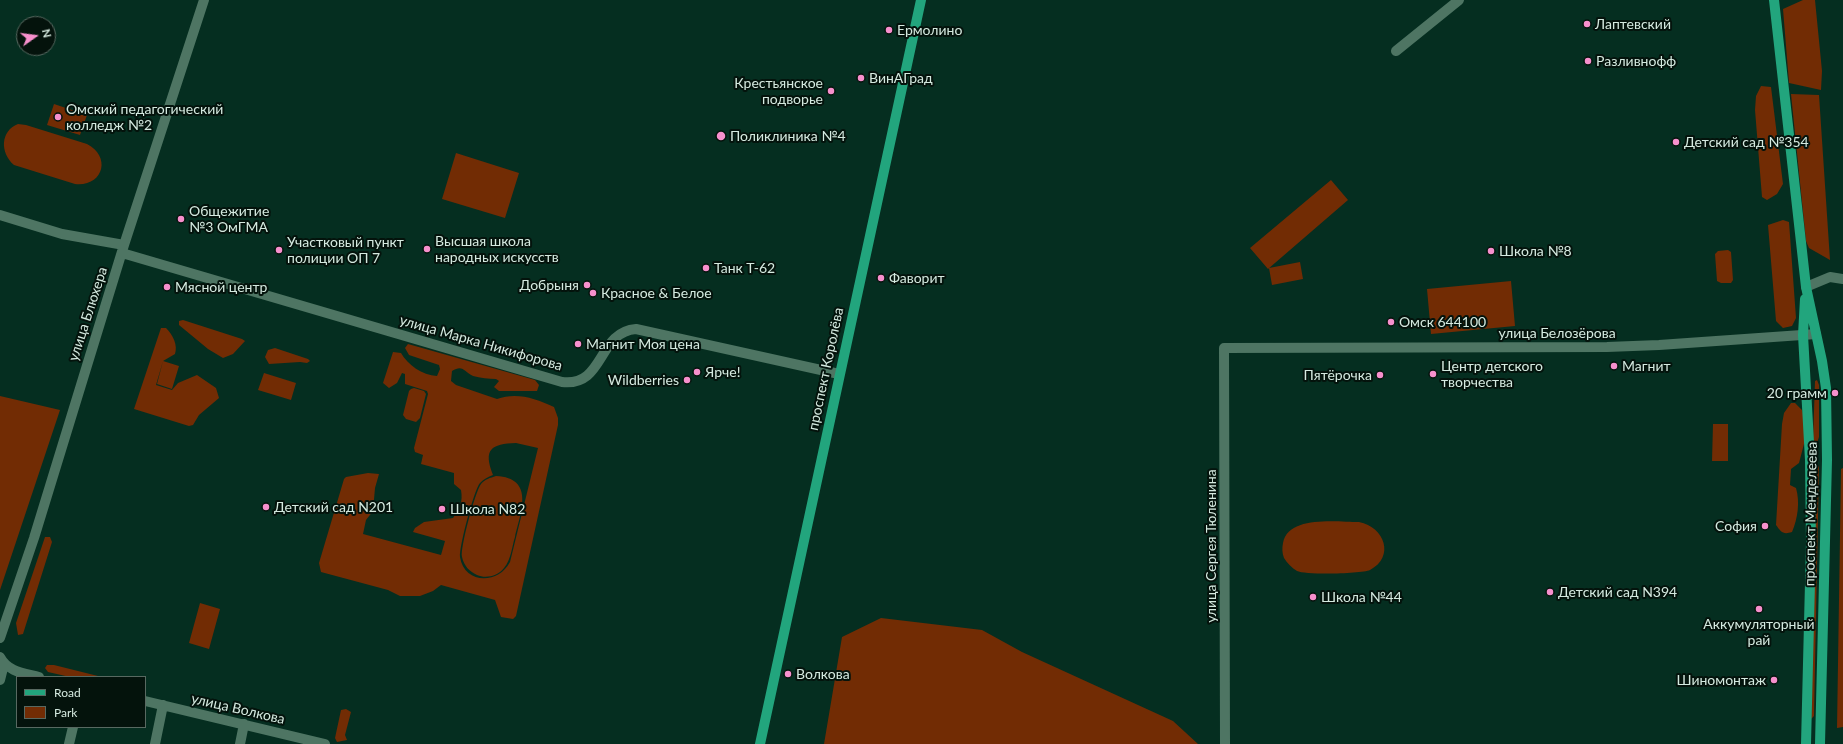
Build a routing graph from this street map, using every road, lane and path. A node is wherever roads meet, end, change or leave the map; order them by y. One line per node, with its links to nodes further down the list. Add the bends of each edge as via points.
1 (204, 0): 7 (street, улица Блюхера)
2 (921, 0): 13 (main road, проспект Королёва)
3 (1459, 0): 5 (street)
4 (1774, 0): 9 (main road, проспект Менделеева)
5 (1396, 50)
6 (0, 215): 7 (street, улица Марка Никифорова)
7 (123, 249): 13 (street, улица Марка Никифорова, via 562,382 574,382 588,374 596,367 610,342 626,331 636,329); 14 (street, улица Блюхера, via 34,538)
8 (1843, 279): 9 (street, via 1830,277)
9 (1806, 287): 10 (main road, проспект Менделеева); 11 (main road, проспект Менделеева)
10 (1816, 334): 11 (street, улица Белозёрова); 23 (main road, проспект Менделеева, via 1822,361 1827,414)
11 (1803, 335): 12 (street, улица Белозёрова, via 1607,347); 22 (main road, проспект Менделеева, via 1810,460 1811,542)
12 (1224, 348): 29 (street, улица Сергея Тюленина)
13 (839, 374): 28 (main road, проспект Королёва)
14 (4, 613): 15 (street, улица Блюхера)
15 (0, 638)
16 (1, 670): 17 (street)
17 (35, 676)
18 (146, 701): 19 (street, улица Волкова)
19 (163, 705): 20 (street, улица Волкова); 26 (street)
20 (244, 724): 24 (street, улица Волкова); 27 (street)
21 (73, 728): 25 (street)
22 (1807, 732): 23 (main road); 30 (main road, проспект Менделеева)
23 (1821, 732): 31 (main road, проспект Менделеева)
24 (320, 743)
25 (69, 744)
26 (155, 744)
27 (240, 744)
28 (760, 744)
29 (1225, 744)
30 (1806, 744)
31 (1820, 744)

